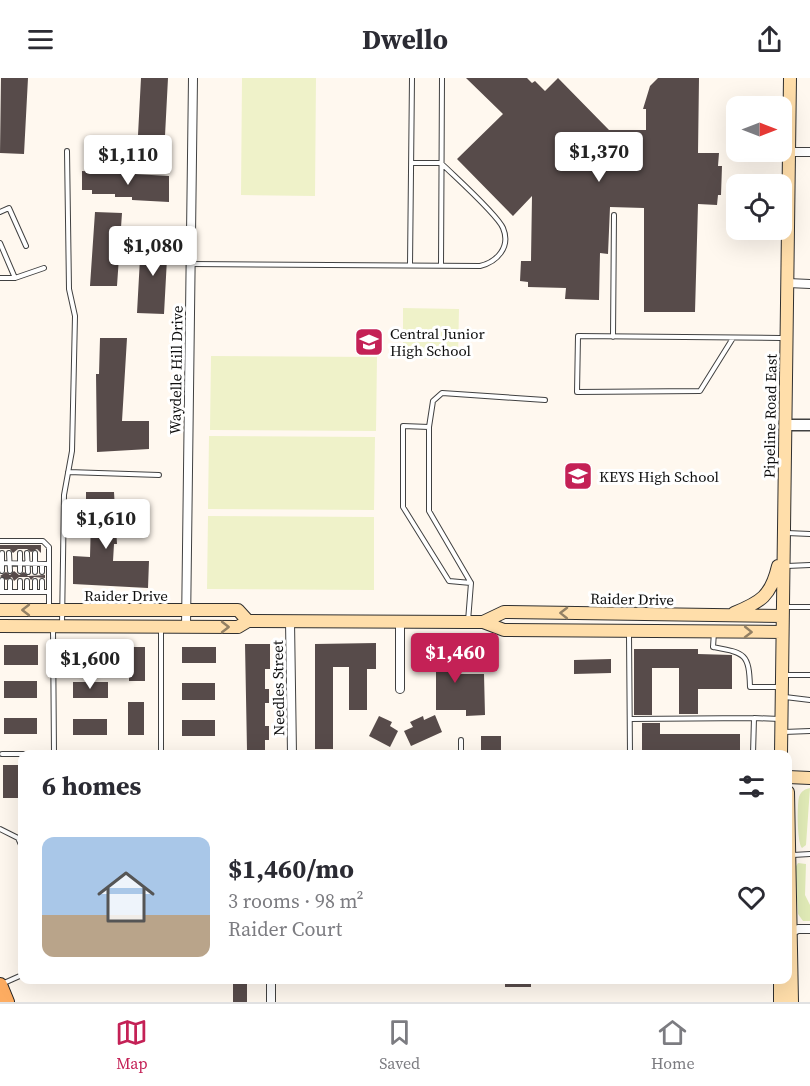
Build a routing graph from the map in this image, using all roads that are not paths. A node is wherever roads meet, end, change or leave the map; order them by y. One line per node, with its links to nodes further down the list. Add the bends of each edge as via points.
1 (193, 78): 16 (street, Waydelle Hill Drive)
2 (412, 78): 10 (lane)
3 (442, 78): 11 (lane)
4 (790, 78): 5 (main road, Pipeline Road East)
5 (790, 96)
6 (67, 151): 31 (lane, via 69,290 75,316 72,451)
7 (792, 152): 8 (street)
8 (810, 152)
9 (789, 162): 22 (main road, Pipeline Road East)
10 (411, 163): 11 (lane); 17 (lane)
11 (441, 163): 18 (lane); 18 (lane, via 500,222 505,238 501,254 488,264)
12 (0, 212): 15 (lane, via 9,208)
13 (614, 215): 24 (lane)
14 (0, 243): 21 (lane)
15 (26, 246)
16 (191, 264): 17 (lane); 75 (street, Waydelle Hill Drive)
17 (410, 265): 18 (lane)
18 (441, 265)
19 (44, 268): 21 (lane)
20 (0, 278): 21 (lane)
21 (15, 278)
22 (788, 283): 23 (street); 26 (main road, Pipeline Road East)
23 (810, 284)
24 (613, 337): 25 (lane); 25 (lane, via 578,336 577,392 700,391)
25 (733, 338): 26 (lane)
26 (787, 338): 28 (main road, Pipeline Road East)
27 (545, 400): 30 (lane, via 442,393 432,400)
28 (785, 425): 29 (street); 33 (main road, Pipeline Road East)
29 (810, 425)
30 (429, 427): 63 (lane, via 429,511); 63 (lane, via 403,426 403,507 450,581)
31 (68, 472): 32 (lane); 74 (lane)
32 (159, 475)
33 (783, 532): 34 (lane); 36 (main road, Pipeline Road East)
34 (810, 534)
35 (1, 542): 48 (lane, via 43,541 49,547)
36 (783, 547): 50 (main road, Pipeline Road East); 78 (main road, via 767,594 759,602)
37 (2, 553): 42 (lane)
38 (9, 553): 43 (lane)
39 (20, 553): 44 (lane)
40 (27, 553): 45 (lane)
41 (35, 553): 46 (lane)
42 (1, 563): 43 (lane); 51 (lane)
43 (10, 564): 44 (lane); 52 (lane)
44 (20, 564): 45 (lane); 53 (lane)
45 (28, 564): 46 (lane); 54 (lane)
46 (35, 564): 47 (lane); 55 (lane)
47 (42, 564): 48 (lane); 56 (lane)
48 (49, 564): 70 (lane)
49 (810, 565): 50 (lane)
50 (783, 566): 76 (main road, Pipeline Road East)
51 (2, 571)
52 (10, 571)
53 (20, 572)
54 (27, 572)
55 (35, 572)
56 (42, 572)
57 (2, 580): 64 (lane)
58 (10, 581): 65 (lane)
59 (20, 581): 66 (lane)
60 (27, 581): 67 (lane)
61 (35, 581): 68 (lane)
62 (42, 581): 69 (lane)
63 (471, 583): 82 (lane)
64 (1, 592): 65 (lane)
65 (10, 592): 66 (lane)
66 (20, 592): 67 (lane)
67 (27, 592): 68 (lane)
68 (34, 592): 69 (lane)
69 (42, 592): 70 (lane)
70 (49, 592): 73 (lane)
71 (810, 606): 76 (lane)
72 (0, 610): 73 (main road, Raider Drive, one-way to 72)
73 (48, 610): 74 (main road, Raider Drive)
74 (62, 610): 75 (main road, Raider Drive); 85 (lane)
75 (186, 610): 79 (main road, Raider Drive, via 238,610); 87 (street, Waydelle Hill Drive)
76 (782, 611): 78 (main road, Raider Drive); 91 (main road, Pipeline Road East)
77 (673, 615): 78 (main road, Raider Drive); 83 (main road, Raider Drive, one-way to 83, via 504,612); 89 (main road)
78 (728, 615)
79 (248, 621): 80 (main road, Raider Drive); 87 (main road, Raider Drive, one-way to 79, via 238,627)
80 (290, 621): 81 (main road, Raider Drive); 103 (street, Needles Street)
81 (400, 622): 82 (main road, Raider Drive); 94 (street)
82 (468, 622): 83 (main road, Raider Drive)
83 (483, 622): 88 (main road, Raider Drive, via 504,630)
84 (0, 626): 85 (main road, Raider Drive)
85 (57, 626): 86 (main road, Raider Drive); 101 (lane)
86 (161, 627): 87 (main road, Raider Drive); 102 (lane)
87 (186, 627)
88 (629, 631): 89 (main road, Raider Drive); 97 (lane)
89 (673, 631): 90 (main road, Raider Drive)
90 (714, 632): 91 (main road, Raider Drive, one-way to 91); 93 (lane, via 713,647 742,653 748,660 750,687)
91 (782, 632): 93 (main road, Pipeline Road East)
92 (810, 675): 93 (lane)
93 (782, 686): 95 (lane); 98 (main road, Pipeline Road East)
94 (400, 689)
95 (810, 700)
96 (754, 718): 97 (lane); 98 (lane); 106 (lane)
97 (630, 719): 105 (lane)
98 (781, 725): 99 (lane); 107 (main road, Pipeline Road East)
99 (810, 731)
100 (461, 740): 104 (lane)
101 (54, 750)
102 (161, 750)
103 (292, 750)
104 (461, 750)
105 (630, 750)
106 (753, 750)
107 (781, 750)
108 (2, 754): 109 (lane)
109 (18, 754)
110 (792, 777): 111 (main road)
111 (810, 778)
112 (0, 829): 113 (lane)
113 (18, 838)
114 (810, 854): 115 (lane)
115 (792, 855)
116 (810, 928): 117 (street)
117 (792, 933)
118 (18, 977): 122 (lane)
119 (271, 984): 124 (street)
120 (780, 984): 125 (main road)
121 (791, 984): 126 (main road)
122 (0, 985): 123 (main road)
123 (7, 1002)
124 (271, 1002)
125 (780, 1002)
126 (792, 1002)

